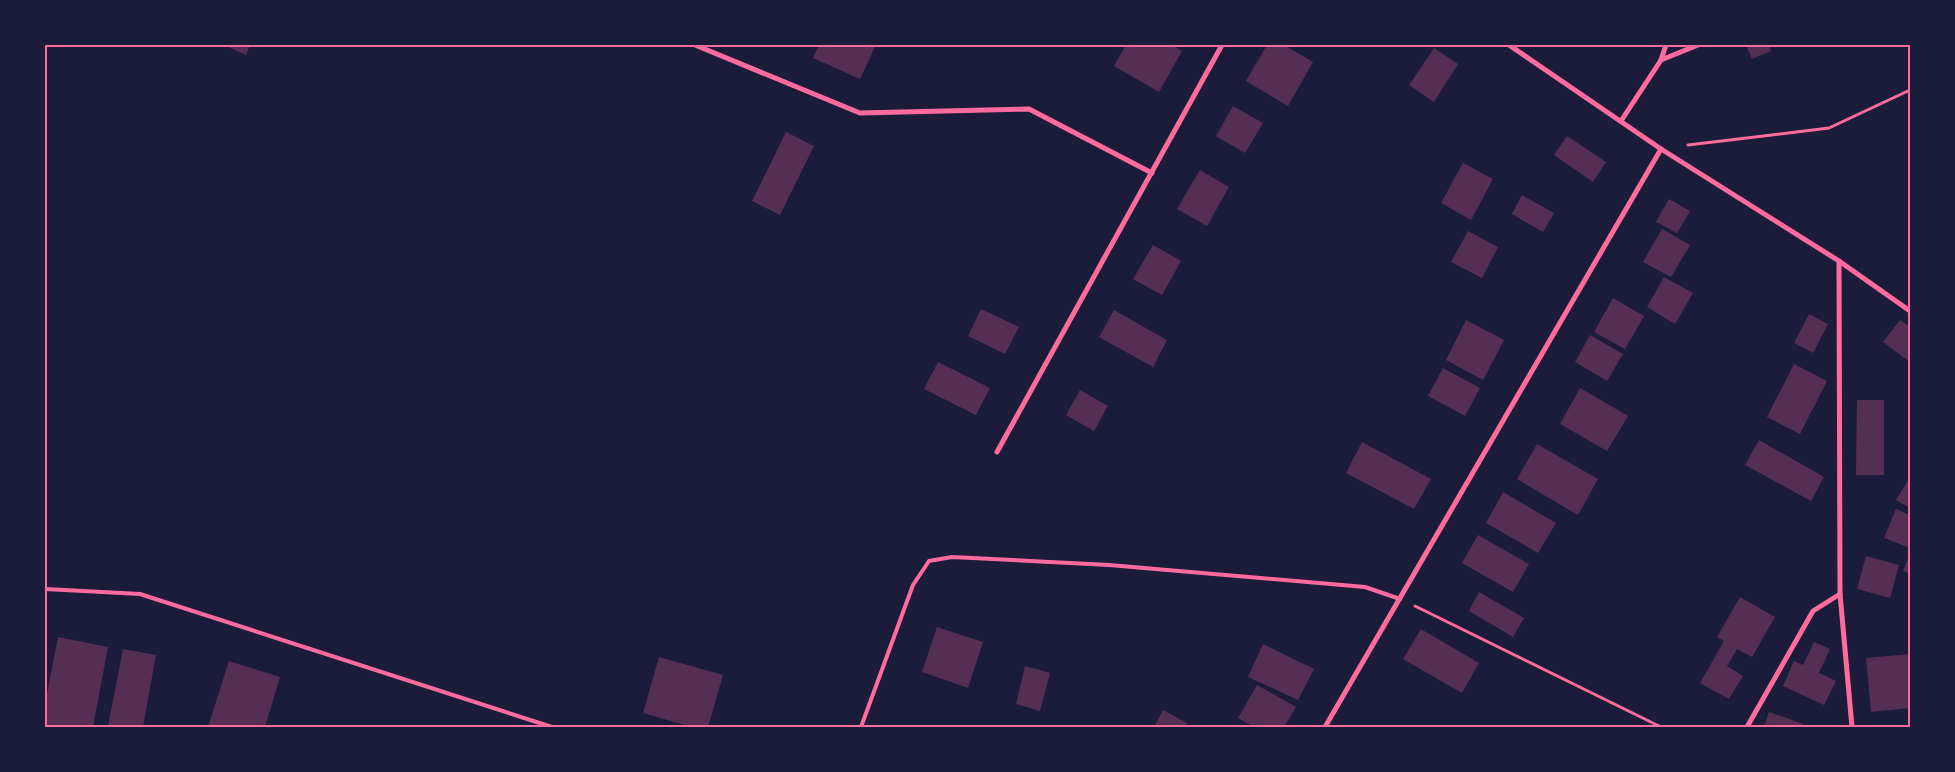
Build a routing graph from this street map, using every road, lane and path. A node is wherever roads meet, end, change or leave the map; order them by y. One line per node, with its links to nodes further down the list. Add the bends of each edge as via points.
1 (695, 45): 10 (street, via 860,113 1029,109)
2 (1222, 45): 10 (street)
3 (1509, 45): 8 (street)
4 (1666, 45): 6 (street)
5 (1698, 45): 6 (street)
6 (1661, 60): 8 (street)
7 (1910, 90): 9 (path, via 1830,128)
8 (1621, 121): 9 (street)
9 (1661, 149): 11 (street); 16 (street)
10 (1152, 173): 13 (street)
11 (1839, 261): 12 (street); 15 (street)
12 (1910, 311)
13 (997, 452)
14 (45, 589): 17 (lane, via 140,594)
15 (1840, 594): 21 (street, via 1813,611); 22 (street)
16 (1400, 599): 18 (lane, via 1365,587 1109,565 952,557 929,561 913,585); 19 (street); 20 (path)
17 (552, 727)
18 (861, 727)
19 (1325, 727)
20 (1661, 727)
21 (1746, 727)
22 (1852, 727)

